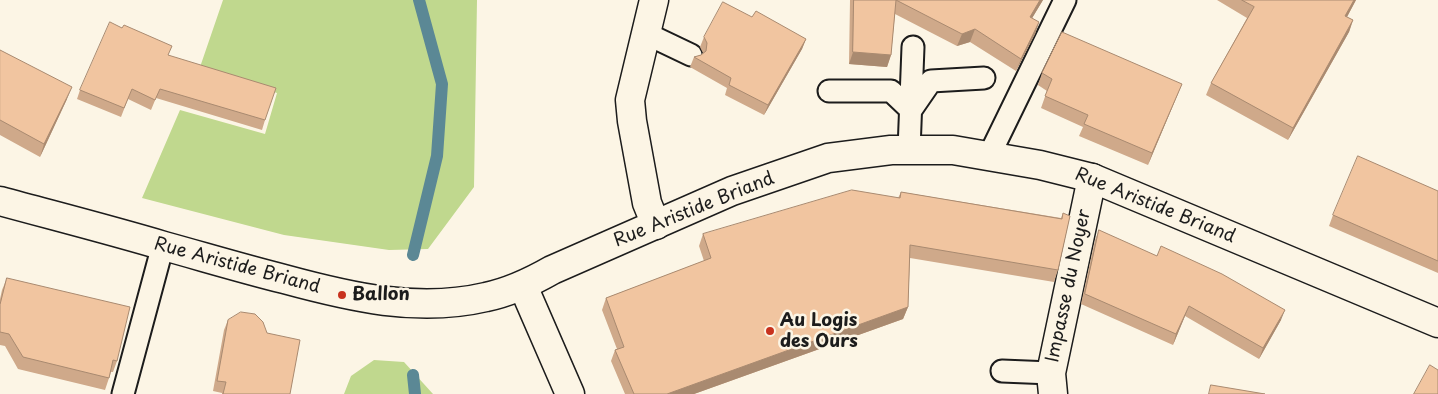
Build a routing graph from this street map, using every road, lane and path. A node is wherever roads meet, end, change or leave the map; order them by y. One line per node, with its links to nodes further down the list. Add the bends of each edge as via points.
1 (654, 0): 3 (street)
2 (1065, 0): 10 (lane)
3 (647, 34): 5 (lane); 13 (street, via 630,100 647,203)
4 (912, 47): 8 (lane)
5 (691, 55)
6 (984, 78): 8 (lane, via 931,82)
7 (829, 91): 8 (lane, via 891,91)
8 (910, 110): 9 (lane)
9 (909, 150): 10 (street, Rue Aristide Briand, via 953,150); 13 (street, Rue Aristide Briand, via 828,158 732,191)
10 (989, 156): 11 (street, Rue Aristide Briand, via 1040,164)
11 (1092, 178): 16 (street, Rue Aristide Briand); 18 (street, Impasse du Noyer)
12 (0, 201): 14 (street, Rue Aristide Briand)
13 (656, 225): 15 (street, Rue Aristide Briand, via 552,270)
14 (163, 245): 15 (street, Rue Aristide Briand, via 342,295 387,301 438,303 485,298); 19 (lane)
15 (524, 286): 20 (street)
16 (1438, 323)
17 (1002, 371): 18 (lane)
18 (1052, 383)
19 (123, 394)
20 (570, 394)

